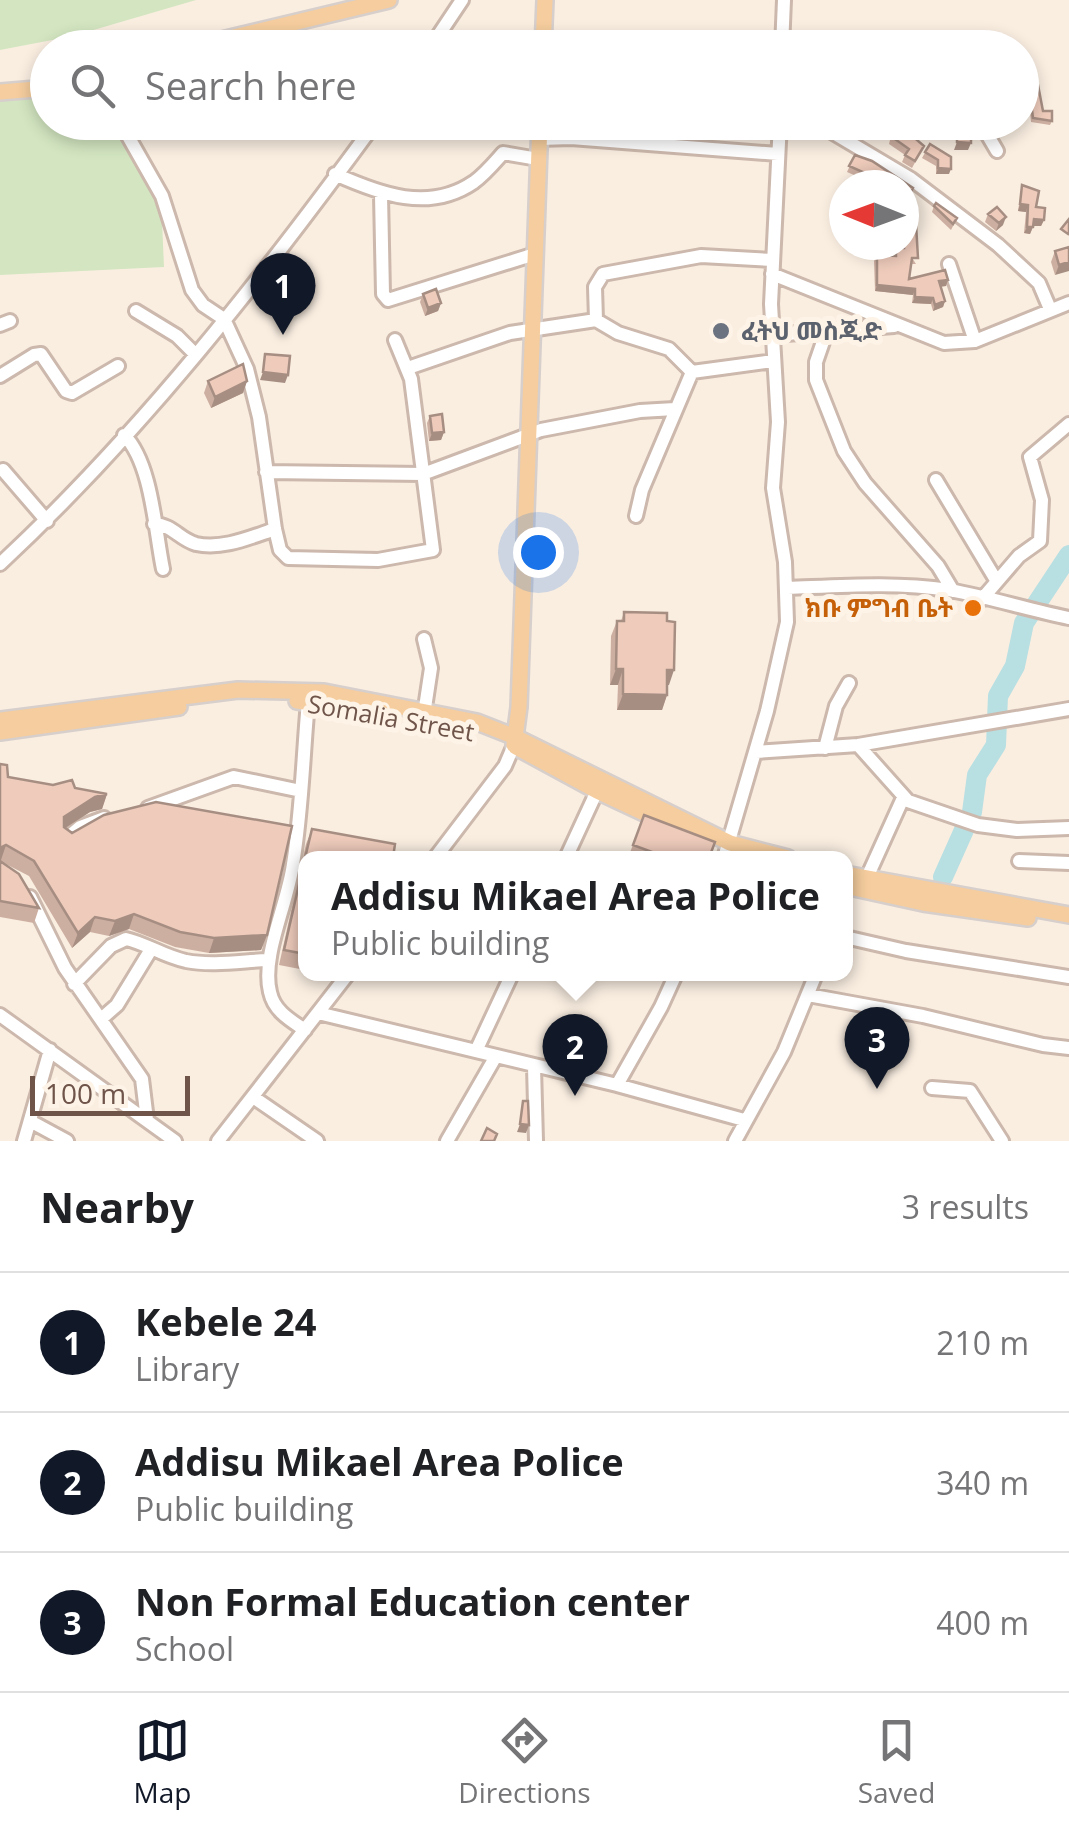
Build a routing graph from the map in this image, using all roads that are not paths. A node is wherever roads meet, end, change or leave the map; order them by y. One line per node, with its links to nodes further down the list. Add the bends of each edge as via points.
1 (389, 0): 5 (main road)
2 (462, 0): 6 (street)
3 (546, 0): 7 (main road)
4 (784, 0): 8 (street)
5 (263, 30)
6 (442, 30)
7 (544, 30)
8 (783, 30)
9 (30, 90): 10 (main road)
10 (0, 92)
11 (130, 140): 29 (street, via 162,196 192,290)
12 (362, 140): 21 (street)
13 (539, 140): 20 (main road)
14 (598, 140): 19 (street)
15 (779, 140): 19 (street)
16 (845, 140): 27 (street, via 911,179 998,245 1039,283)
17 (990, 140): 18 (street)
18 (997, 152)
19 (778, 154): 25 (street)
20 (538, 158): 22 (street, via 503,153 471,184 434,198); 23 (main road)
21 (336, 174): 22 (street); 29 (street)
22 (381, 195): 23 (street, via 386,300)
23 (535, 254): 32 (main road)
24 (949, 264): 36 (street)
25 (772, 267): 30 (street, via 702,256 603,274 595,287); 31 (street); 34 (street)
26 (1069, 303): 27 (street)
27 (1050, 309): 36 (street)
28 (136, 311): 37 (street)
29 (224, 319): 37 (street); 48 (street, via 252,384)
30 (596, 320): 32 (street); 41 (street, via 669,349)
31 (897, 325): 33 (street); 36 (street, via 944,343)
32 (532, 328): 40 (street); 45 (main road)
33 (826, 333): 34 (street); 59 (street, via 816,380 854,468)
34 (772, 335): 38 (street)
35 (395, 340): 40 (street)
36 (975, 340)
37 (195, 354): 46 (street)
38 (773, 360): 41 (street); 58 (street, via 773,493)
39 (118, 366): 42 (street, via 72,393 42,354)
40 (408, 368): 49 (street)
41 (692, 372): 43 (street)
42 (0, 376)
43 (675, 409): 45 (street); 51 (street)
44 (1069, 424): 57 (street, via 1030,457 1042,500 1040,541)
45 (528, 433): 49 (street); 69 (main road)
46 (124, 436): 52 (street); 53 (street, via 140,457)
47 (3, 470): 52 (street)
48 (266, 472): 49 (street); 54 (street)
49 (423, 474): 54 (street, via 431,553 291,559 282,554)
50 (936, 480): 57 (street)
51 (636, 516)
52 (46, 521): 55 (street)
53 (154, 524): 54 (street, via 199,544 238,542); 56 (street)
54 (275, 529)
55 (0, 564)
56 (163, 569)
57 (996, 580): 60 (street)
58 (788, 588): 59 (street, via 878,584); 72 (street, via 782,651)
59 (954, 591): 60 (street)
60 (982, 600): 61 (street)
61 (1069, 618)
62 (424, 639): 66 (street, via 431,662)
63 (849, 684): 71 (street)
64 (308, 702): 66 (main road, Somalia Street); 68 (main road, Somalia Street, via 202,704); 73 (street)
65 (1069, 709): 70 (street)
66 (424, 716): 67 (main road, via 324,692 238,690); 69 (main road, Somalia Street)
67 (0, 720)
68 (0, 732)
69 (514, 741): 74 (main road, Somalia Street); 78 (main road); 79 (street, via 505,766)
70 (858, 745): 71 (street); 75 (street)
71 (826, 748): 72 (street)
72 (756, 752): 78 (street)
73 (301, 791): 77 (street, via 229,778 172,802 86,824); 89 (street, via 286,903)
74 (597, 791): 78 (main road, Somalia Street); 80 (street)
75 (903, 798): 76 (street, via 972,823); 84 (street)
76 (1069, 828)
77 (67, 838)
78 (727, 850)
79 (440, 851)
80 (569, 851)
81 (1019, 862): 82 (street)
82 (1069, 863)
83 (21, 882): 95 (street)
84 (853, 883)
85 (853, 885): 86 (main road, via 954,908)
86 (1069, 918)
87 (853, 939): 90 (street)
88 (150, 951): 89 (street, via 198,962); 95 (street, via 121,940); 99 (street)
89 (268, 960): 100 (street, via 274,1002)
90 (1069, 977)
91 (343, 981): 98 (street)
92 (509, 981): 103 (street)
93 (673, 981): 106 (street)
94 (813, 981): 96 (street)
95 (74, 984): 99 (street)
96 (808, 994): 101 (street); 110 (street)
97 (0, 1014): 102 (street)
98 (318, 1014): 100 (street); 103 (street)
99 (101, 1019): 109 (street, via 145,1085)
100 (305, 1030): 108 (street)
101 (1069, 1048)
102 (50, 1050): 109 (street); 111 (street)
103 (476, 1052): 104 (street)
104 (496, 1056): 105 (street); 118 (street)
105 (534, 1067): 106 (street); 119 (street)
106 (618, 1085): 110 (street)
107 (932, 1088): 121 (street, via 970,1090)
108 (253, 1097): 116 (street); 117 (street)
109 (147, 1120): 112 (street)
110 (744, 1120): 120 (street)
111 (30, 1121): 113 (street); 114 (street)
112 (158, 1136): 115 (street)
113 (24, 1141)
114 (68, 1141)
115 (175, 1141)
116 (218, 1141)
117 (318, 1141)
118 (447, 1141)
119 (536, 1141)
120 (737, 1141)
121 (1002, 1141)

